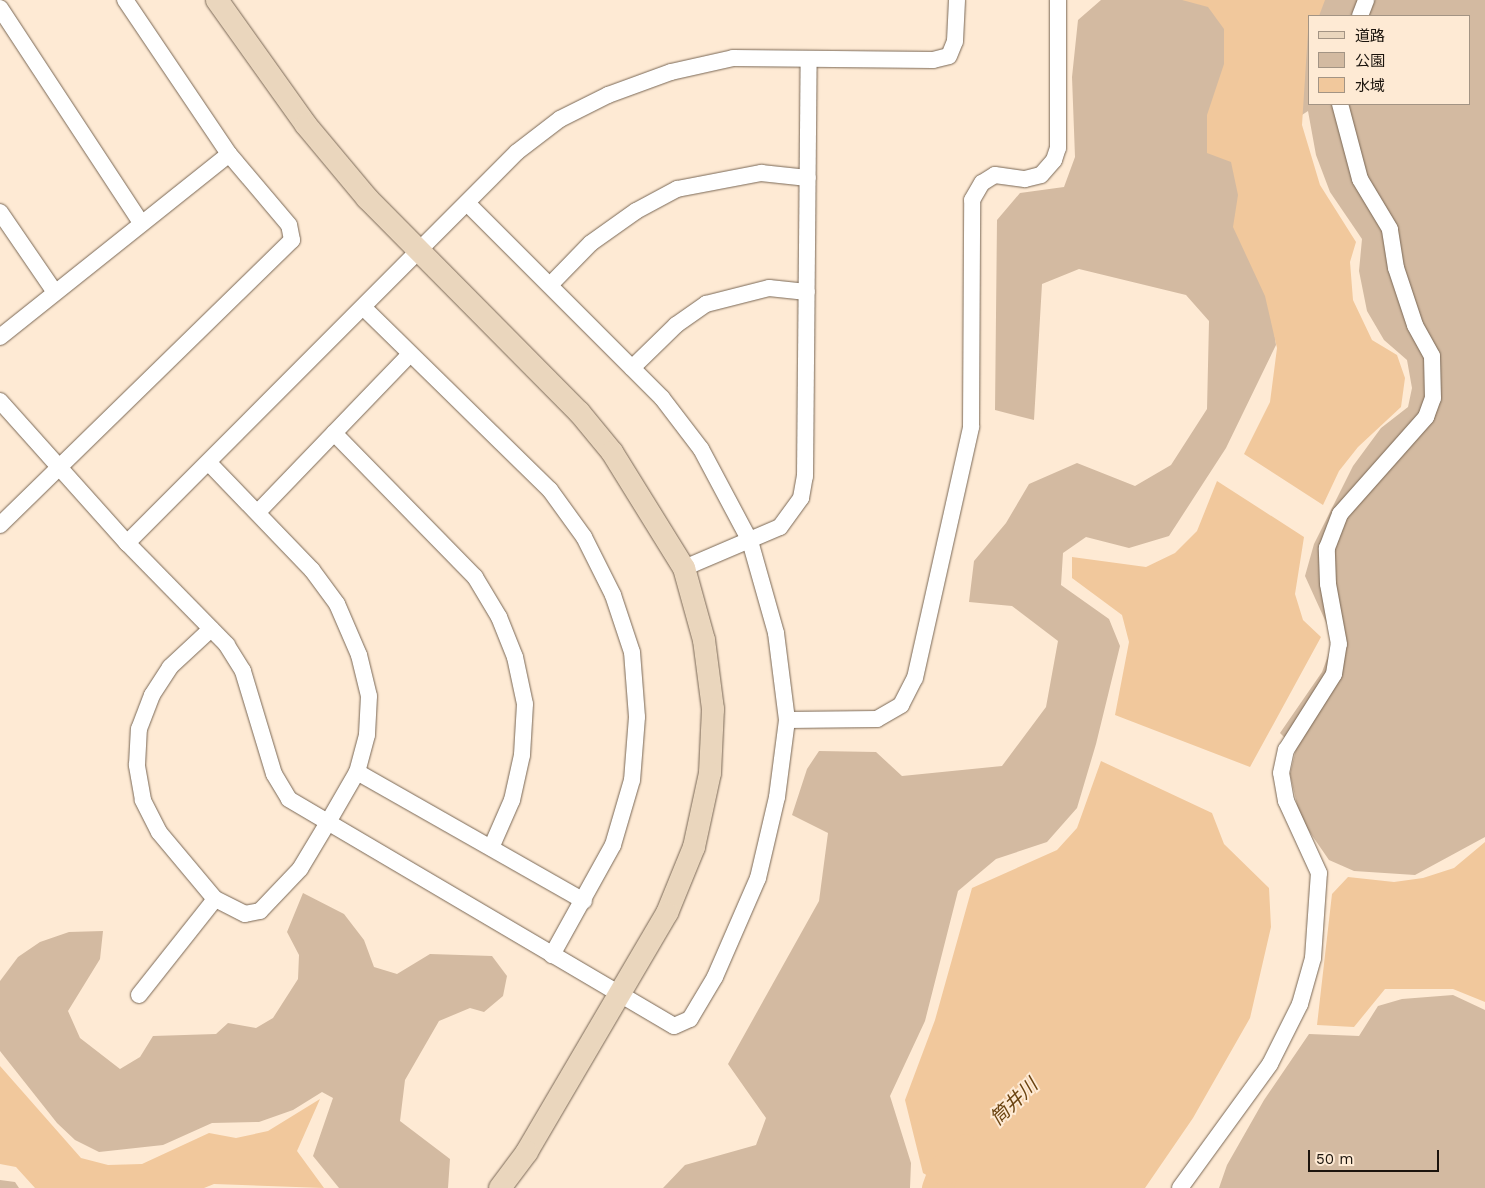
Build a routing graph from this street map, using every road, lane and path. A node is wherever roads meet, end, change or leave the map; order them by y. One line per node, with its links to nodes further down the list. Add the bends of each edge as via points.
1 (125, 0): 10 (street)
2 (217, 0): 15 (street, via 306,124)
3 (957, 0): 8 (street, via 956,41 949,56 933,60)
4 (1058, 0): 33 (street, via 1058,148 1054,160 1041,175 1025,179 995,175 982,183 972,200 970,428 915,678 901,705 877,719)
5 (1366, 0): 7 (street)
6 (0, 8): 14 (street)
7 (1360, 15)
8 (809, 59): 11 (street); 12 (street, via 733,58 671,72 608,95 560,119 517,152)
9 (1340, 105): 43 (street, via 1360,179 1390,229 1396,268 1415,325 1432,356 1433,398 1426,417 1340,514 1327,548 1328,584 1339,644 1334,674 1286,750 1281,773 1286,801 1319,873 1313,958 1300,1004 1270,1064)
10 (229, 154): 14 (street); 26 (street, via 289,225 292,240)
11 (808, 178): 16 (street, via 761,173 677,189 636,211 591,244); 18 (street)
12 (467, 203): 15 (street); 16 (street)
13 (0, 212): 17 (street)
14 (141, 223): 17 (street)
15 (417, 251): 19 (street); 31 (street, via 607,446)
16 (551, 284): 22 (street)
17 (54, 291): 20 (street)
18 (807, 292): 22 (street, via 769,288 706,304 676,325); 29 (street, via 802,498 780,527)
19 (363, 307): 21 (street); 25 (street)
20 (0, 337)
21 (410, 354): 24 (street); 38 (street, via 550,490 584,537 613,595 632,652 637,717 632,780 613,845)
22 (632, 368): 29 (street, via 701,449)
23 (0, 401): 26 (street)
24 (334, 433): 27 (street); 36 (street, via 475,577 499,618 515,657 525,704 522,755 512,800)
25 (209, 463): 27 (street); 30 (street)
26 (59, 470): 28 (street); 30 (street)
27 (258, 512): 34 (street, via 337,604 359,655 369,696 367,735)
28 (0, 525)
29 (750, 541): 31 (street); 33 (street, via 776,633)
30 (127, 543): 32 (street)
31 (684, 568): 41 (street, via 704,640 713,709 710,773 694,847 667,913)
32 (211, 629): 35 (street, via 243,671 274,774 289,799); 37 (street, via 170,667 152,695 139,729 137,765 143,800 159,832)
33 (787, 720): 41 (street, via 777,797 758,878 738,931 690,1018 674,1026)
34 (357, 772): 35 (street); 36 (street)
35 (327, 824): 37 (street, via 300,868 260,910 245,914); 39 (street)
36 (491, 848): 38 (street)
37 (215, 899): 40 (street)
38 (584, 901): 39 (street)
39 (552, 955): 41 (street)
40 (139, 995)
41 (620, 995): 42 (street, via 532,1144)
42 (500, 1188)
43 (1180, 1188)

